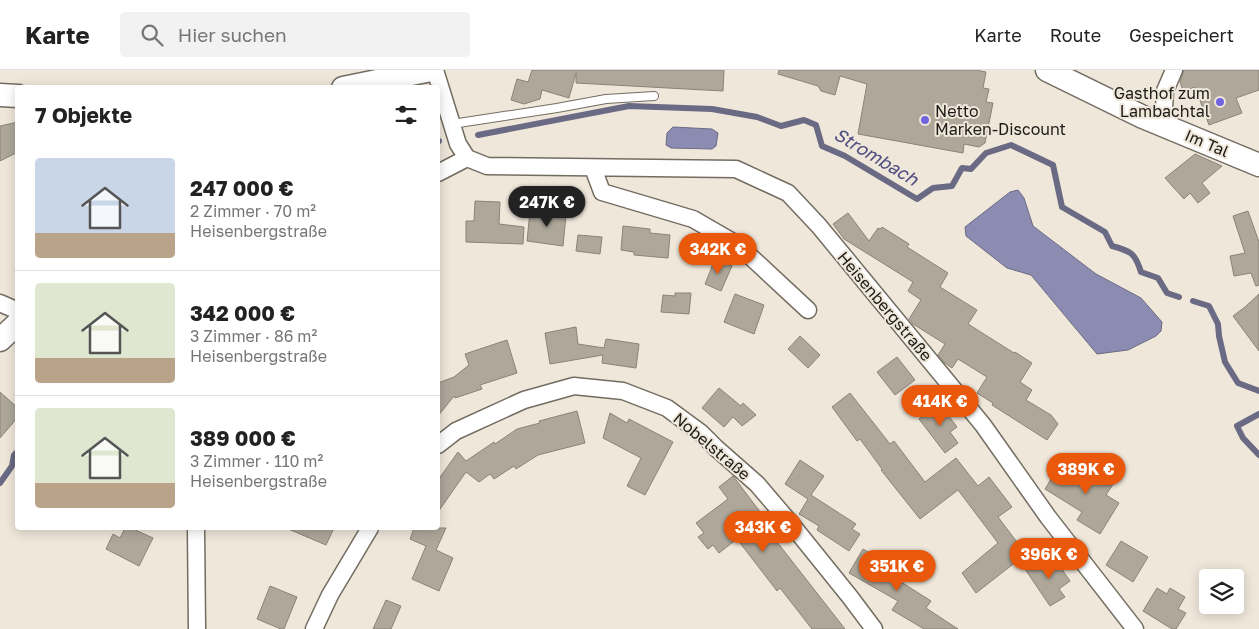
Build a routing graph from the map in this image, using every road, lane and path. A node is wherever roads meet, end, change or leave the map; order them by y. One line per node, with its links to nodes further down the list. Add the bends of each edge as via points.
1 (431, 70): 5 (main road)
2 (435, 70): 6 (street)
3 (1174, 70): 12 (street, via 1165,91)
4 (1050, 71): 12 (main road, Im Tal)
5 (358, 85)
6 (440, 85)
7 (440, 86): 11 (street)
8 (0, 95): 9 (main road)
9 (15, 96)
10 (654, 96): 11 (lane, via 606,99)
11 (452, 124): 13 (street, via 458,144)
12 (1163, 125): 14 (main road, Im Tal)
13 (468, 158): 15 (street, Heisenbergstraße, via 487,166); 16 (street)
14 (1259, 165)
15 (593, 168): 19 (street, via 602,192 693,220 738,245); 28 (street, Heisenbergstraße, via 736,168 788,193 983,425)
16 (440, 172)
17 (0, 303): 18 (street)
18 (15, 310)
19 (808, 310)
20 (15, 326): 21 (main road)
21 (0, 340)
22 (440, 443): 27 (street, Nobelstraße, via 456,431 524,400 574,386 623,391 667,408 701,433 757,484)
23 (196, 530): 25 (street)
24 (369, 530): 26 (street)
25 (196, 629)
26 (314, 629)
27 (874, 629)
28 (1134, 629)

